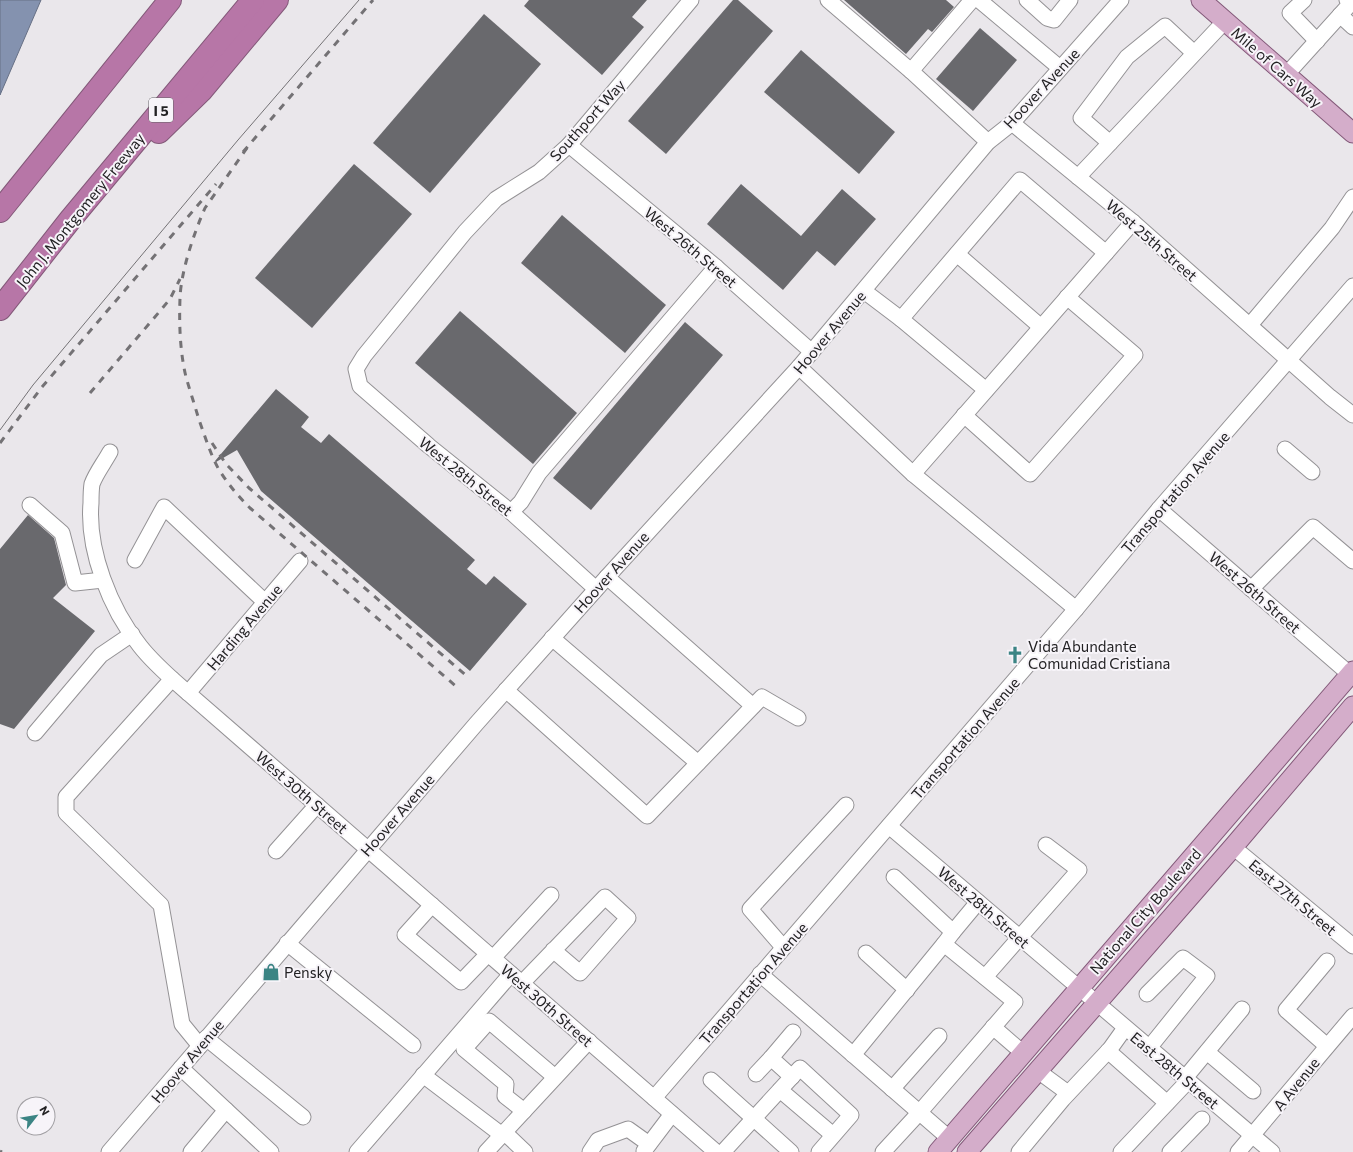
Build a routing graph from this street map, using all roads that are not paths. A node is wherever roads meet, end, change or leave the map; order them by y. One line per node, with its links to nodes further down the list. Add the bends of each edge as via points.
1 (159, 0): 21 (highway)
2 (170, 0): 21 (highway)
3 (253, 0): 32 (highway, John J. Montgomery Freeway / I 5)
4 (277, 0): 32 (highway, via 201,91)
5 (691, 0): 28 (street, Southport Way)
6 (828, 0): 22 (street)
7 (972, 0): 22 (street)
8 (980, 0): 20 (street)
9 (1027, 0): 10 (street, via 1047,18 1054,20)
10 (1070, 0)
11 (1121, 0): 20 (street, Hoover Avenue)
12 (1201, 0): 16 (main road, Mile of Cars Way)
13 (1304, 0): 18 (street, via 1290,13)
14 (1350, 1): 15 (street)
15 (1340, 15): 17 (street); 18 (street)
16 (1225, 21): 19 (street); 23 (main road, Mile of Cars Way)
17 (1353, 27)
18 (1317, 40): 23 (street)
19 (1194, 53): 27 (street); 27 (street, via 1165,26 1127,57 1081,118)
20 (1060, 68): 24 (street, Hoover Avenue)
21 (114, 70): 31 (highway)
22 (911, 71): 26 (street)
23 (1286, 75): 25 (main road, Mile of Cars Way)
24 (1012, 123): 26 (street, Hoover Avenue); 29 (street, West 25th Street)
25 (1353, 134)
26 (988, 142): 38 (street, Hoover Avenue)
27 (1110, 143): 29 (street)
28 (568, 146): 36 (street, West 26th Street); 45 (street, Southport Way, via 539,172 496,199 465,232)
29 (1078, 177): 33 (street, West 25th Street)
30 (1353, 197): 42 (street, via 1332,228)
31 (0, 211)
32 (70, 220): 40 (highway, John J. Montgomery Freeway / I 5)
33 (1132, 222): 34 (street); 42 (street, West 25th Street)
34 (1106, 253): 35 (street, via 1020,180); 39 (street)
35 (957, 254): 41 (street); 43 (street)
36 (716, 267): 44 (street, West 26th Street); 57 (street, via 539,473 521,502)
37 (1353, 286): 46 (street, Transportation Avenue)
38 (864, 291): 41 (street); 44 (street, Hoover Avenue)
39 (1067, 297): 43 (street); 49 (street, via 1135,355 1130,361 1030,474)
40 (0, 309)
41 (901, 319): 48 (street)
42 (1250, 325): 46 (street, West 25th Street)
43 (1041, 327): 48 (street)
44 (812, 352): 47 (street, Hoover Avenue)
45 (364, 356): 57 (street, West 28th Street, via 356,369 360,386)
46 (1289, 359): 50 (street, West 25th Street); 56 (street, Transportation Avenue)
47 (799, 367): 54 (street); 61 (street, Hoover Avenue)
48 (986, 390): 49 (street)
49 (964, 415): 54 (street)
50 (1353, 415)
51 (1285, 449): 53 (street)
52 (110, 452): 62 (street, West 30th Street, via 92,485 89,517 92,541)
53 (1312, 472)
54 (913, 474): 66 (street)
55 (30, 505): 62 (street, via 62,533 75,583)
56 (1159, 509): 64 (street, West 26th Street); 66 (street, Transportation Avenue)
57 (511, 512): 63 (street, West 28th Street)
58 (135, 560): 65 (street, via 164,507)
59 (300, 561): 65 (street, Harding Avenue)
60 (1353, 561): 64 (street, via 1313,527)
61 (607, 577): 63 (street, Hoover Avenue); 73 (street)
62 (104, 580): 67 (street, West 30th Street, via 118,613)
63 (596, 588): 68 (street, Hoover Avenue)
64 (1252, 589): 69 (street, West 26th Street)
65 (265, 602): 72 (street, Harding Avenue)
66 (1076, 609): 80 (street, Transportation Avenue)
67 (132, 634): 70 (street, West 30th Street); 76 (street, via 101,654)
68 (552, 638): 71 (street, Hoover Avenue); 77 (street)
69 (1352, 674): 101 (main road, National City Boulevard)
70 (172, 679): 72 (street, West 30th Street); 112 (street, via 66,797 66,812 161,905 182,1024)
71 (506, 690): 77 (street, via 646,816); 83 (street, Hoover Avenue)
72 (188, 693): 79 (street, West 30th Street)
73 (753, 706): 75 (street, via 762,698); 77 (street)
74 (1353, 706): 82 (main road, National City Boulevard)
75 (798, 718)
76 (35, 733)
77 (698, 763)
78 (846, 805): 93 (street, via 750,909)
79 (317, 806): 83 (street, West 30th Street); 84 (street)
80 (889, 826): 87 (street, West 28th Street); 93 (street, Transportation Avenue)
81 (1046, 846): 90 (street, via 1079,870)
82 (1233, 847): 92 (street, East 27th Street); 104 (main road, National City Boulevard)
83 (368, 849): 88 (street, West 30th Street); 91 (street, Hoover Avenue)
84 (276, 851)
85 (894, 878): 89 (street)
86 (551, 895): 96 (street)
87 (978, 902): 89 (street); 90 (street, West 28th Street)
88 (432, 905): 96 (street, West 30th Street); 96 (street, via 405,935 461,982)
89 (949, 938): 99 (street); 102 (street)
90 (1020, 938): 99 (street); 101 (street, West 28th Street)
91 (287, 943): 112 (street, Hoover Avenue); 113 (street)
92 (1353, 946)
93 (783, 947): 98 (street, Transportation Avenue)
94 (553, 950): 94 (street, via 605,897 628,918 580,973); 100 (street)
95 (866, 954): 102 (street)
96 (491, 956): 100 (street, West 30th Street)
97 (1327, 961): 114 (street, via 1286,1010)
98 (760, 974): 119 (street); 133 (street, Transportation Avenue)
99 (985, 977): 107 (street, via 1015,1002)
100 (516, 978): 111 (street, West 30th Street); 124 (street)
101 (1078, 988): 104 (street, East 28th Street); 118 (main road, National City Boulevard)
102 (906, 990): 119 (street)
103 (1147, 994): 115 (street, via 1183,958 1207,976)
104 (1096, 1004): 108 (street, East 28th Street); 122 (main road, National City Boulevard)
105 (1242, 1009): 117 (street)
106 (1353, 1016): 114 (street, A Avenue)
107 (994, 1027): 118 (street); 137 (street)
108 (1125, 1028): 115 (street, East 28th Street); 116 (street)
109 (793, 1032): 120 (street)
110 (939, 1036): 129 (street)
111 (589, 1041): 126 (street); 133 (street, West 30th Street)
112 (203, 1042): 121 (street, Hoover Avenue); 139 (street)
113 (413, 1045)
114 (1327, 1046): 144 (street, A Avenue)
115 (1149, 1048): 128 (street, East 28th Street)
116 (1108, 1051): 132 (street); 134 (street)
117 (1207, 1052): 128 (street); 131 (street)
118 (1024, 1053): 145 (main road, National City Boulevard)
119 (853, 1054): 129 (street)
120 (771, 1058): 123 (street); 125 (street)
121 (181, 1068): 135 (street); 147 (street, Hoover Avenue)
122 (1038, 1071): 132 (street); 159 (main road, National City Boulevard)
123 (756, 1074)
124 (423, 1076): 142 (street); 150 (street)
125 (792, 1076): 130 (street); 143 (street, via 800,1068 851,1115)
126 (555, 1077): 136 (street); 136 (street, via 489,1021 464,1049 506,1084 505,1096)
127 (711, 1080): 140 (street)
128 (1186, 1080): 134 (street); 144 (street, East 28th Street)
129 (892, 1089): 137 (street)
130 (780, 1090): 140 (street); 143 (street)
131 (1253, 1091)
132 (1068, 1093): 160 (street)
133 (654, 1098): 138 (street, West 30th Street)
134 (1167, 1103): 161 (street)
135 (226, 1110): 148 (street); 149 (street)
136 (524, 1111): 142 (street)
137 (920, 1113): 145 (street); 158 (street)
138 (672, 1114): 146 (street); 154 (street, West 30th Street)
139 (303, 1117)
140 (754, 1119): 155 (street); 156 (street)
141 (1202, 1119): 162 (street)
142 (503, 1134): 151 (street); 152 (street)
143 (833, 1135): 157 (street)
144 (1253, 1136): 163 (street, A Avenue); 164 (street, East 28th Street)
145 (944, 1145)
146 (646, 1148): 153 (street, via 628,1129 598,1140)
147 (110, 1152)
148 (191, 1152)
149 (271, 1152)
150 (356, 1152)
151 (486, 1152)
152 (525, 1152)
153 (590, 1152)
154 (716, 1152)
155 (723, 1152)
156 (791, 1152)
157 (819, 1152)
158 (884, 1152)
159 (967, 1152)
160 (1019, 1152)
161 (1121, 1152)
162 (1170, 1152)
163 (1238, 1152)
164 (1272, 1152)

